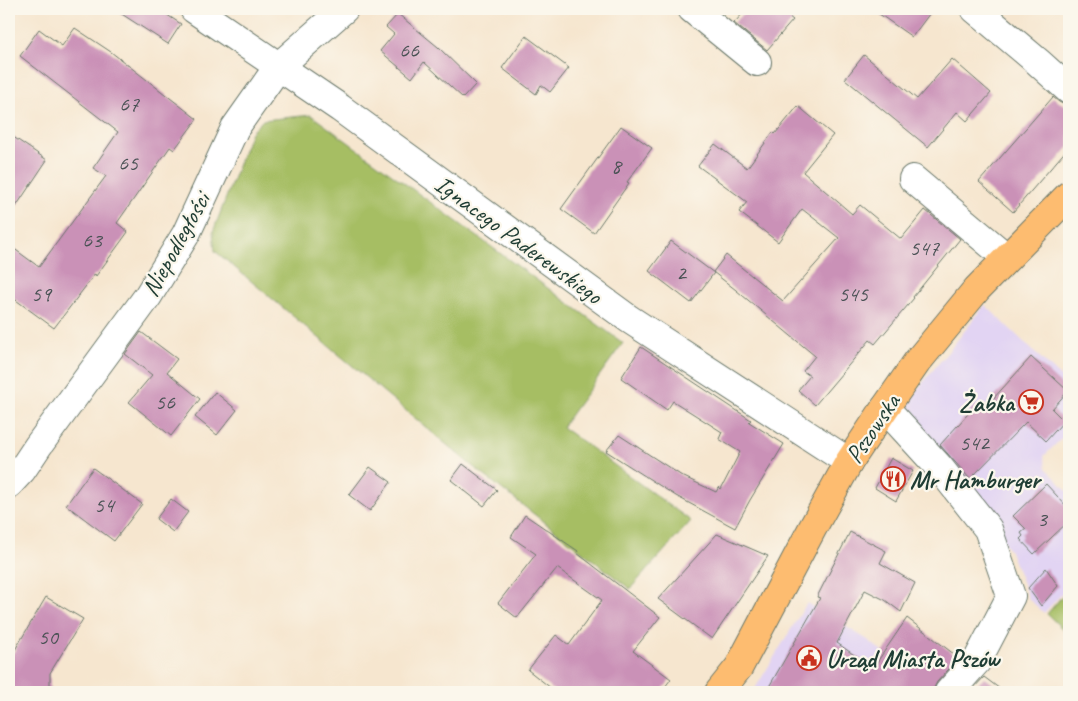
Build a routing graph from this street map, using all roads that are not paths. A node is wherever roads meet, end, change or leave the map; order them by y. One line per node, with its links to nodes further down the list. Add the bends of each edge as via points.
1 (194, 9): 6 (street, Ignacego Paderewskiego)
2 (344, 9): 6 (street, Niepodległości)
3 (692, 9): 5 (street)
4 (975, 9): 7 (street)
5 (757, 62)
6 (278, 67): 12 (street, Ignacego Paderewskiego, via 340,108 629,319); 13 (street, Niepodległości, via 235,128 186,234 148,296)
7 (1069, 90)
8 (912, 179): 10 (street)
9 (1069, 195): 10 (main road, Pszowska)
10 (1007, 258): 11 (main road, Pszowska, via 929,347)
11 (885, 408): 12 (main road, Pszowska); 15 (street, via 939,467 988,529 1011,596 976,661)
12 (849, 462): 14 (main road, Pszowska, via 739,667)
13 (9, 484)
14 (719, 692)
15 (949, 692)

